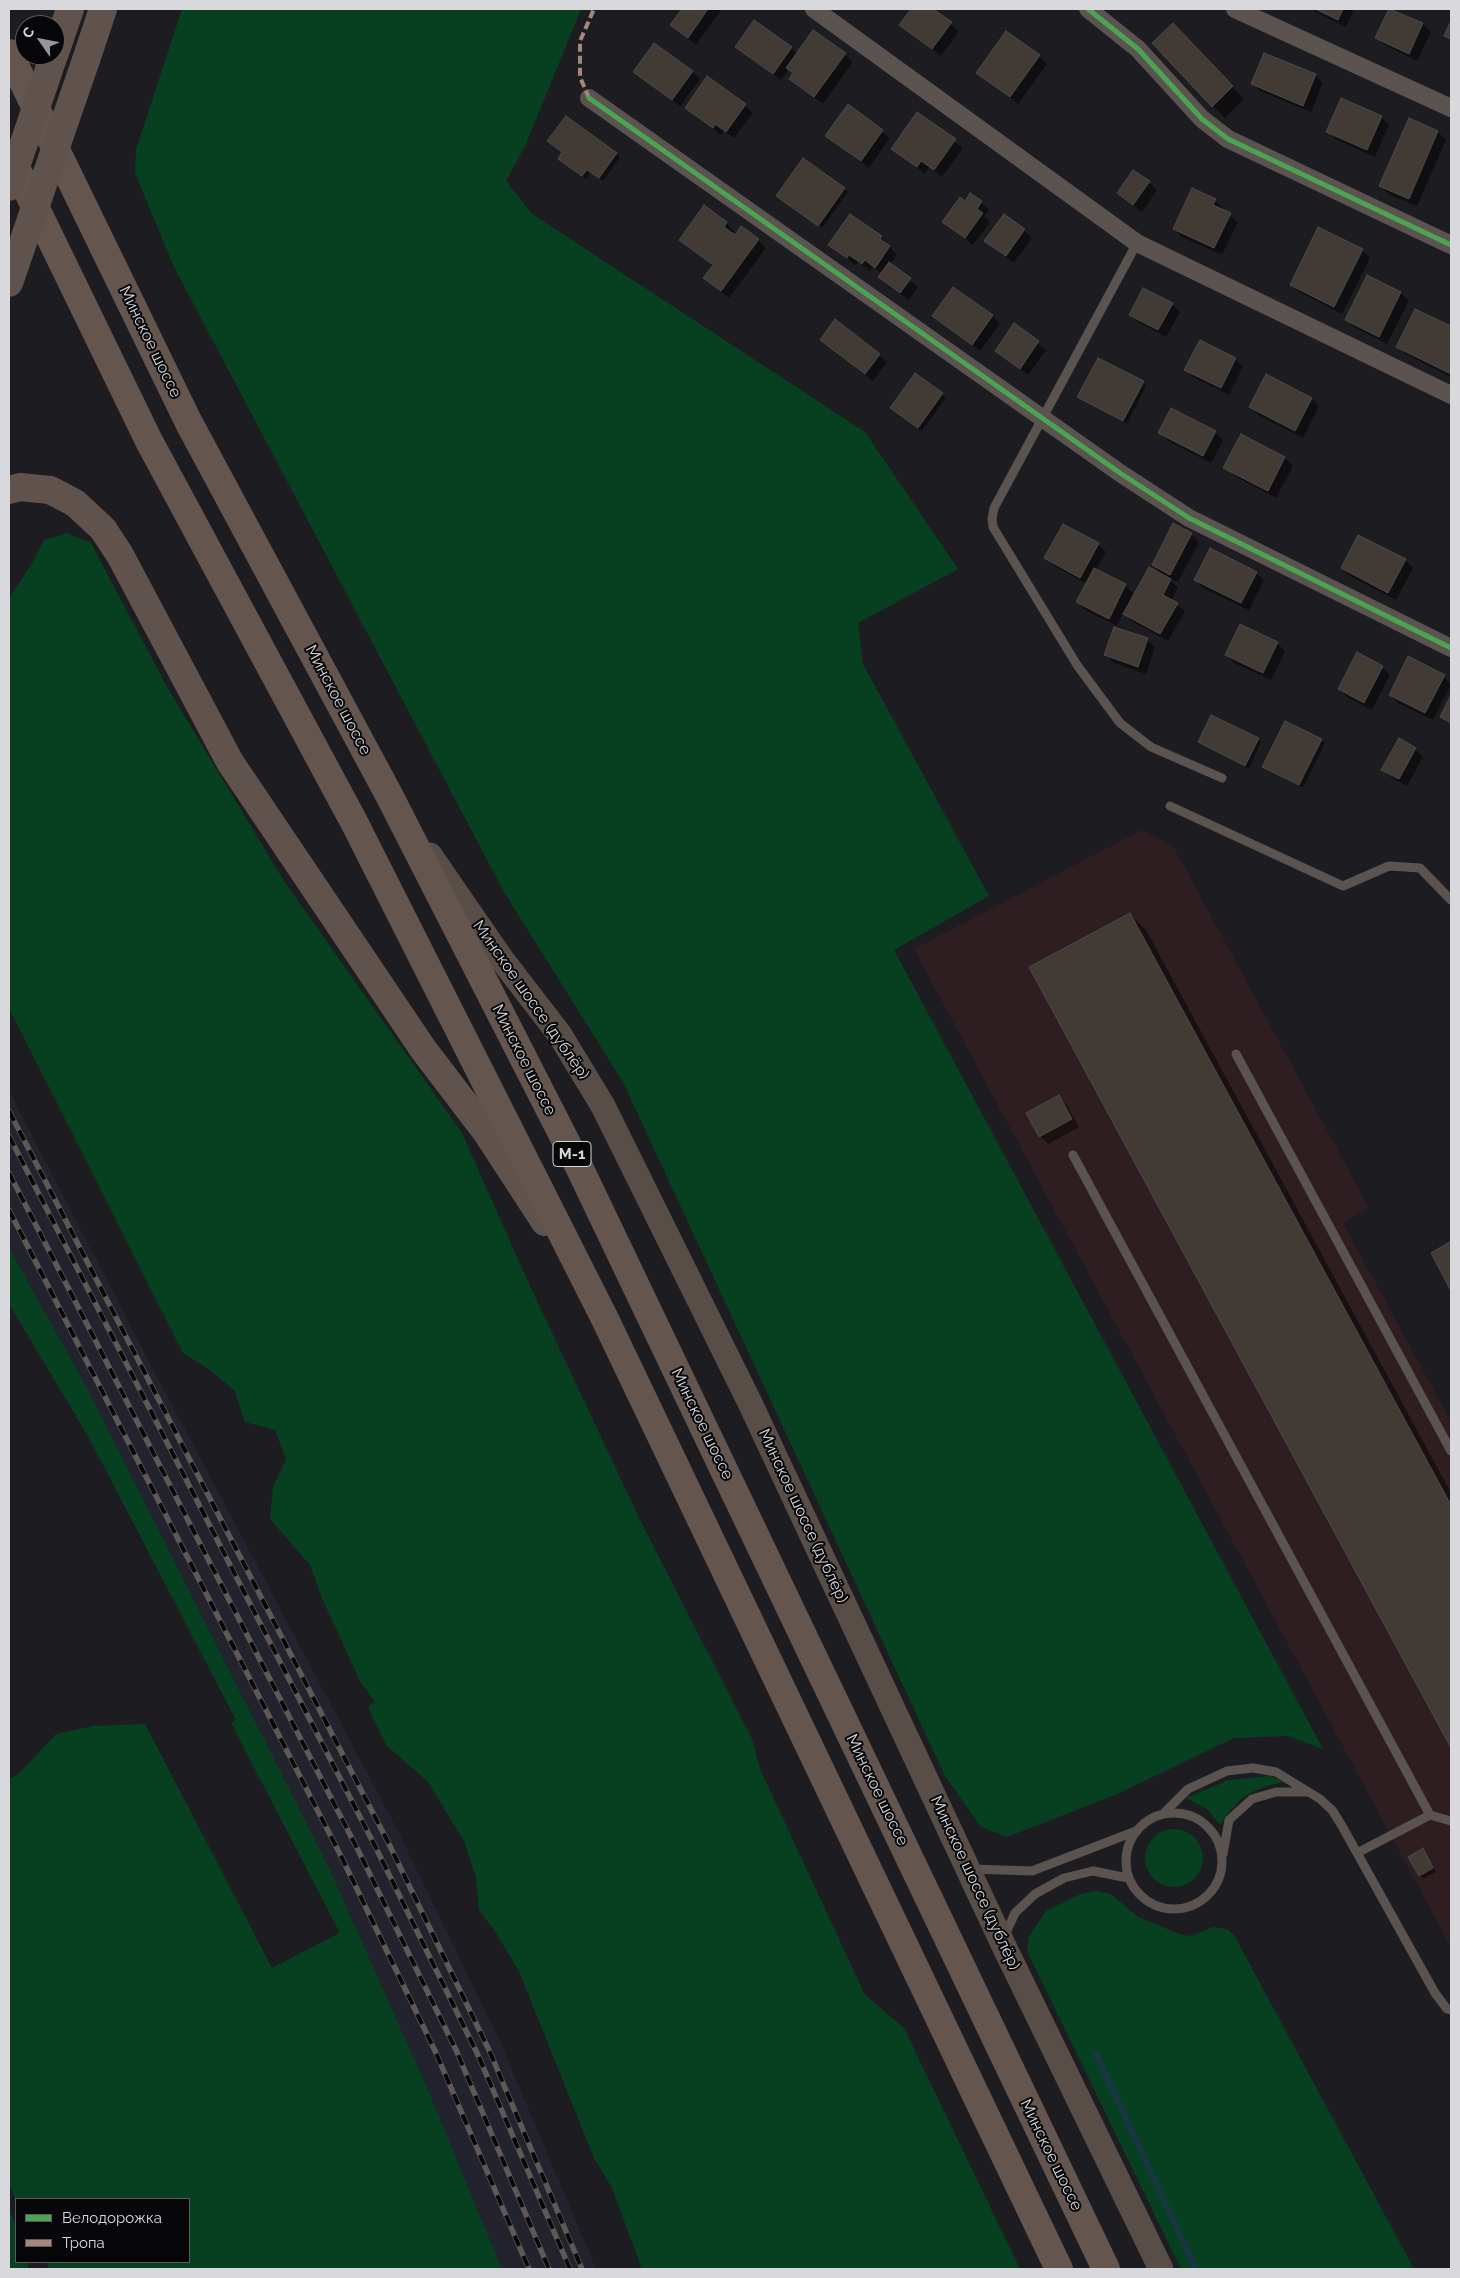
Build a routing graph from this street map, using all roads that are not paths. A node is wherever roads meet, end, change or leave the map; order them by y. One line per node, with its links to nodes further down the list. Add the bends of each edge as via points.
1 (103, 9): 13 (main road, bridge)
2 (814, 9): 11 (street)
3 (1088, 9): 12 (street, via 1138,49 1202,119 1228,139)
4 (1235, 9): 8 (street)
5 (9, 53): 19 (highway, Минское шоссе / М-1, via 189,423)
6 (51, 65): 10 (main road, bridge)
7 (589, 98): 15 (street)
8 (1451, 108)
9 (9, 153): 24 (highway, М-1, via 149,441 354,822)
10 (9, 187)
11 (1137, 243): 14 (street); 15 (lane)
12 (1451, 245)
13 (9, 283)
14 (1451, 395)
15 (1043, 419): 17 (street, via 1189,518); 18 (lane, via 994,508 993,527 1077,665 1120,723 1151,747)
16 (9, 490): 24 (main road, via 20,487 50,490 75,503 102,530 120,555 230,762 423,1049 487,1133)
17 (1451, 648)
18 (1222, 778)
19 (389, 795): 33 (main road, Минское шоссе (дублёр), via 502,961 560,1035 604,1106 754,1412); 38 (highway, Минское шоссе / М-1, via 581,1171)
20 (1170, 806): 21 (lane, via 1343,886 1389,866 1420,868)
21 (1451, 900)
22 (1236, 1054): 25 (lane)
23 (1073, 1155): 28 (lane)
24 (604, 1319): 37 (highway, М-1)
25 (1451, 1451)
26 (1306, 1792): 27 (lane, via 1276,1772 1253,1768 1227,1770 1188,1790); 31 (lane, via 1332,1810); 32 (lane, via 1276,1792 1252,1799 1229,1820)
27 (1162, 1814): 30 (lane, via 1148,1820); 32 (lane, via 1179,1813 1195,1817 1208,1826 1218,1840)
28 (1430, 1815): 29 (lane); 31 (lane)
29 (1451, 1821)
30 (1136, 1831): 33 (lane, via 1032,1871); 34 (lane, via 1128,1846 1125,1862)
31 (1359, 1852): 36 (lane, via 1435,1993)
32 (1222, 1855): 34 (lane, via 1222,1870 1206,1898 1178,1910 1148,1902 1136,1892)
33 (968, 1868): 35 (main road, Минское шоссе (дублёр))
34 (1128, 1878): 35 (lane, via 1093,1871 1064,1878 1035,1894 1015,1913)
35 (1002, 1942): 39 (main road, Минское шоссе (дублёр))
36 (1451, 2010)
37 (1059, 2269)
38 (1106, 2269)
39 (1161, 2269)

